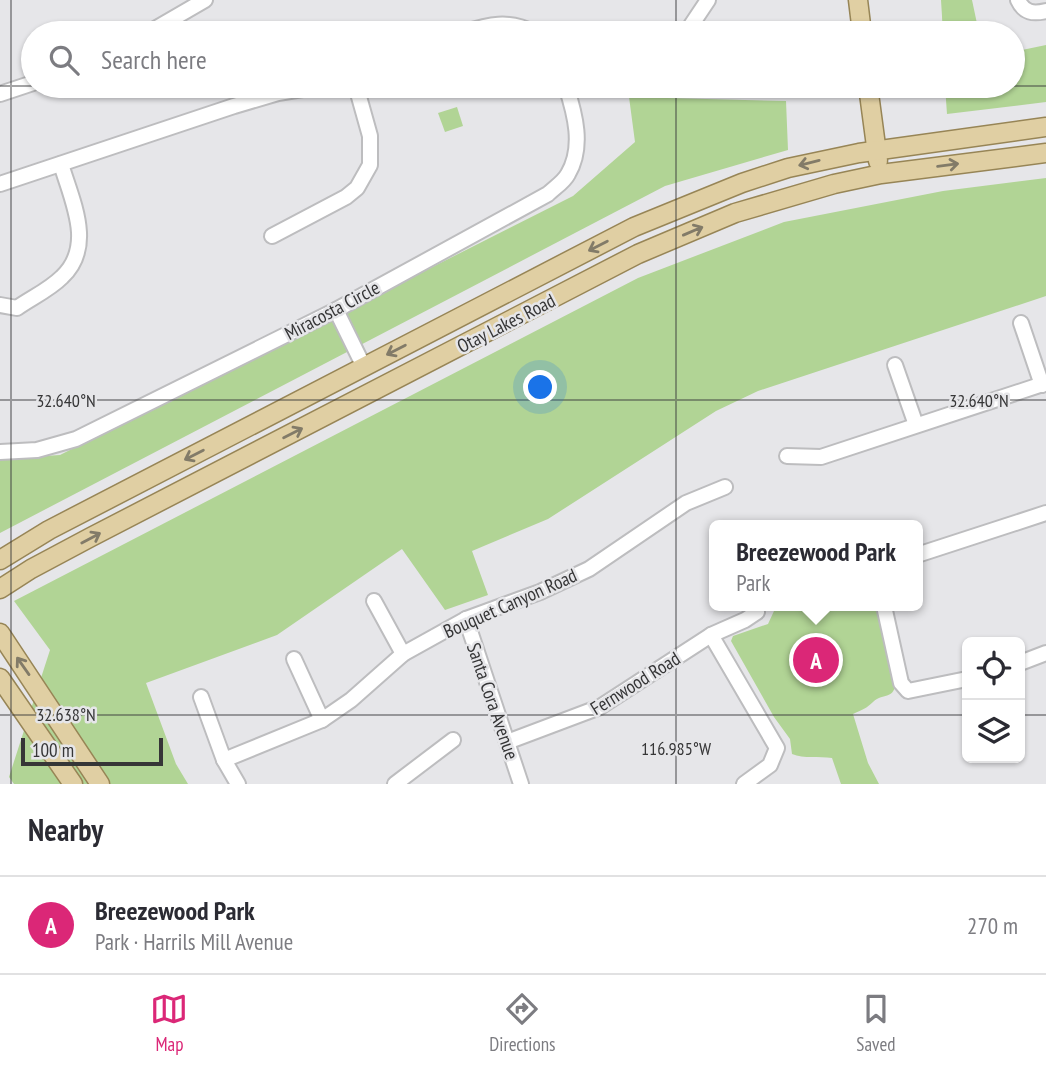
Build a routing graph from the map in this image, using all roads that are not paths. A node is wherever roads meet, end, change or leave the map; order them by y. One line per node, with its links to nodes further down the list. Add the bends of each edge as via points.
1 (205, 0): 6 (street)
2 (708, 0): 7 (street)
3 (858, 0): 8 (main road)
4 (1018, 0): 5 (street, via 1032,13)
5 (1046, 11)
6 (169, 21)
7 (694, 21)
8 (861, 21)
9 (21, 87): 10 (street)
10 (0, 94)
11 (260, 98): 18 (street)
12 (359, 98): 21 (street, via 370,136 370,165 357,188)
13 (569, 98): 23 (street, Miracosta Circle, via 578,143 567,177 548,194)
14 (870, 98): 16 (main road)
15 (1046, 127): 16 (main road, Otay Lakes Road)
16 (876, 150): 19 (main road); 26 (main road, Otay Lakes Road, one-way to 26, via 765,176 634,227)
17 (1046, 153): 19 (main road, Otay Lakes Road, one-way to 17)
18 (61, 164): 20 (street); 22 (street, via 78,222 78,252 63,276 17,308)
19 (881, 174): 35 (main road, Otay Lakes Road, one-way to 19, via 638,254 763,203)
20 (0, 184)
21 (272, 236)
22 (0, 305)
23 (335, 310): 26 (street); 29 (street, Miracosta Circle, via 68,443)
24 (1021, 323): 27 (street)
25 (895, 365): 28 (street)
26 (364, 367): 34 (main road, Otay Lakes Road, one-way to 34)
27 (1044, 384): 28 (street)
28 (916, 425): 30 (street, via 821,457)
29 (0, 452)
30 (787, 456)
31 (725, 487): 39 (street, Bouquet Canyon Road, via 686,503 589,569)
32 (1046, 513): 33 (street)
33 (923, 553)
34 (0, 560)
35 (0, 589)
36 (374, 601): 43 (street)
37 (885, 611): 47 (street, via 901,684 908,691)
38 (757, 612): 41 (street, Fernwood Road)
39 (466, 619): 43 (street, Bouquet Canyon Road); 51 (street, Santa Cora Avenue)
40 (0, 633): 54 (main road, one-way to 40)
41 (711, 635): 51 (street, Fernwood Road, via 600,708); 58 (street, via 777,748 770,765)
42 (1046, 653): 45 (street)
43 (403, 654): 49 (street, Bouquet Canyon Road)
44 (294, 659): 49 (street)
45 (1025, 661)
46 (0, 678): 53 (main road)
47 (962, 680)
48 (201, 697): 52 (street)
49 (322, 720): 52 (street, Bouquet Canyon Road)
50 (453, 740): 56 (street)
51 (507, 742): 57 (street, Santa Cora Avenue)
52 (224, 760): 55 (street)
53 (73, 784)
54 (100, 784)
55 (238, 784)
56 (396, 784)
57 (521, 784)
58 (744, 784)

